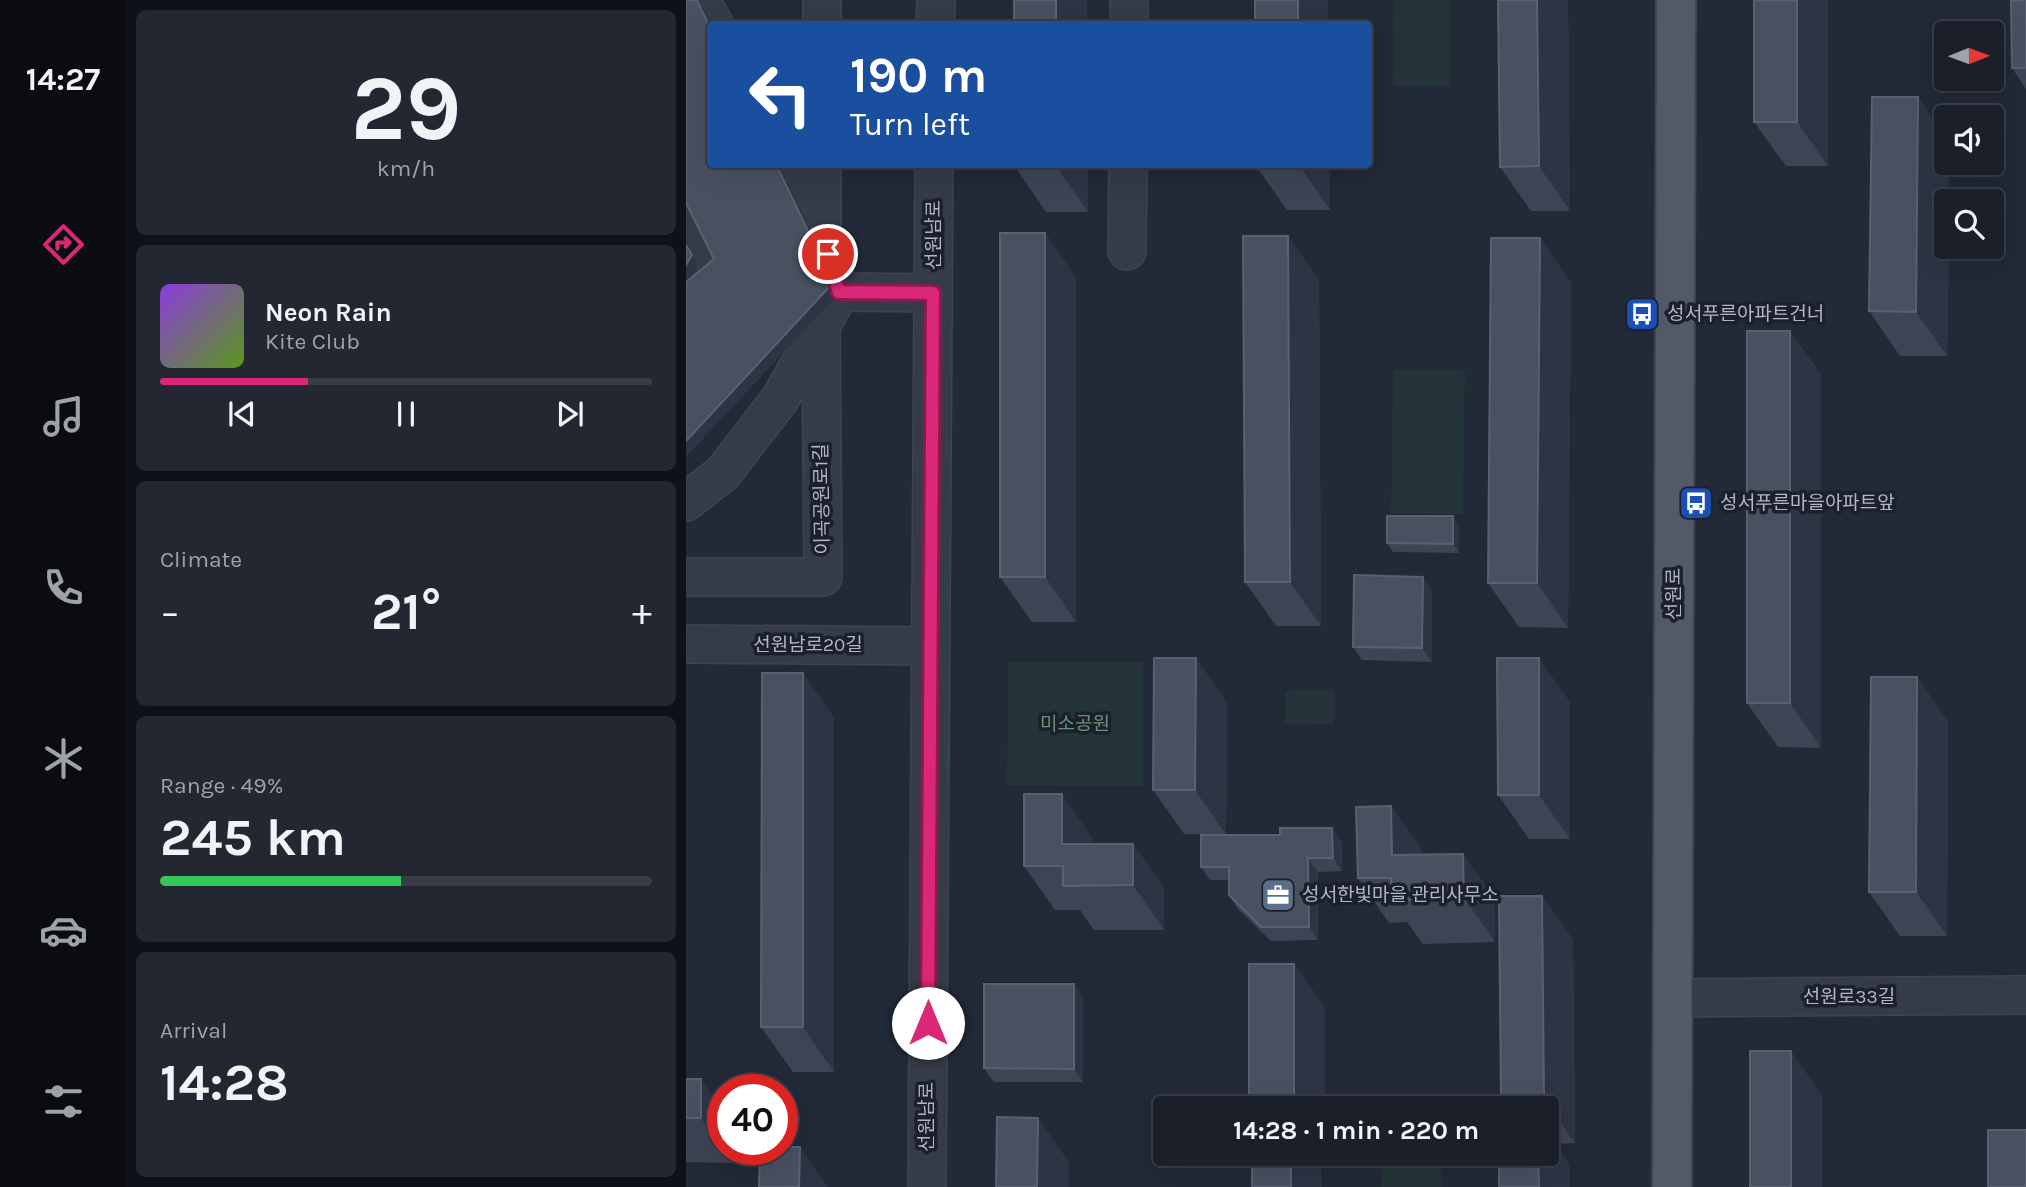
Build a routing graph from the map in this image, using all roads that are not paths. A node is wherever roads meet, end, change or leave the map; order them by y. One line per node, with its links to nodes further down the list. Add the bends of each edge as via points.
1 (701, 0): 6 (street)
2 (822, 0): 7 (street)
3 (936, 0): 8 (street)
4 (1129, 0): 9 (street)
5 (1676, 0): 26 (main road, 선원로)
6 (712, 21)
7 (822, 21)
8 (935, 21)
9 (1129, 21)
10 (787, 168): 15 (street)
11 (822, 168): 15 (street)
12 (934, 168): 19 (street, 선원남로)
13 (1128, 168): 16 (street)
14 (686, 217): 17 (street, via 708,262)
15 (822, 235): 18 (street)
16 (1127, 251)
17 (686, 282)
18 (839, 292): 19 (street); 20 (street, 이곡공원로1길)
19 (933, 293): 24 (street, 선원남로)
20 (821, 326): 21 (street, 이곡공원로1길, via 772,409 723,473); 22 (street, 이곡공원로1길, via 823,577)
21 (686, 502)
22 (686, 577)
23 (686, 644): 24 (street, 선원남로20길)
24 (931, 646): 27 (street, 선원남로)
25 (2026, 995): 26 (street, 선원로33길)
26 (1673, 998): 28 (main road, 선원로)
27 (927, 1187)
28 (1672, 1187)

